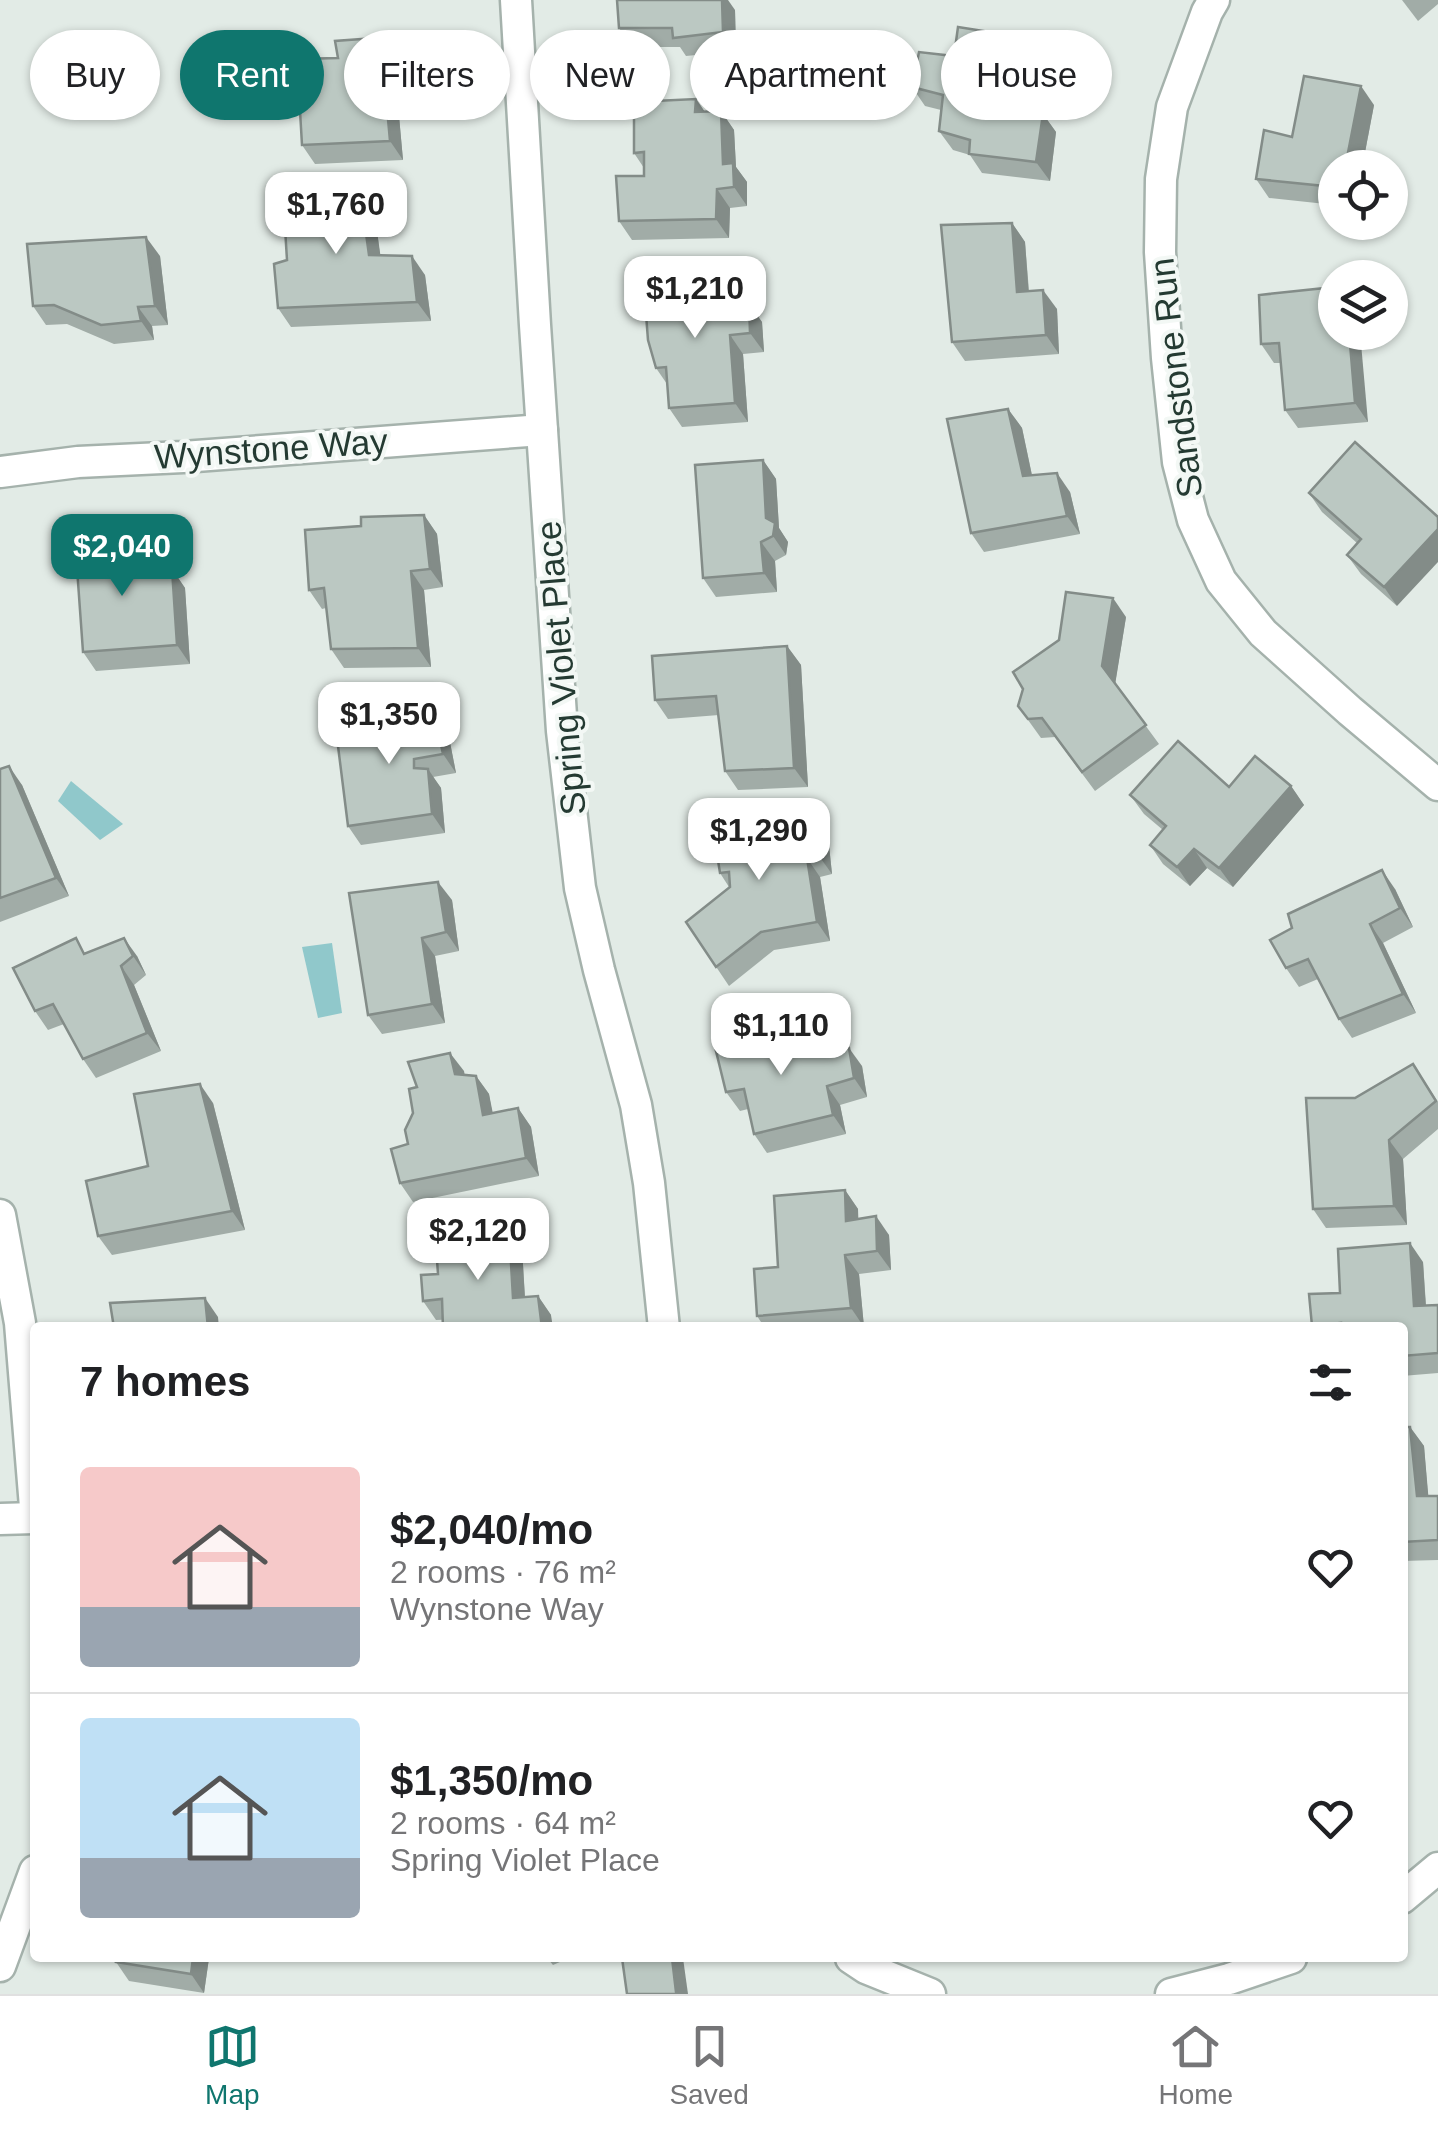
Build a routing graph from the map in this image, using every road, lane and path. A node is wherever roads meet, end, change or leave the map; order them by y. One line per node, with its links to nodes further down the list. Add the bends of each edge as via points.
1 (516, 0): 3 (street, Spring Violet Place)
2 (1214, 0): 5 (street, Sandstone Run, via 1172,107 1161,179 1166,358 1178,462 1194,520 1221,581 1263,633)
3 (542, 430): 4 (street, Wynstone Way); 7 (street, Spring Violet Place, via 580,888 636,1105)
4 (0, 472)
5 (1438, 784)
6 (0, 1215): 8 (street, via 20,1322)
7 (663, 1322)
8 (30, 1445)
9 (30, 1518): 10 (street)
10 (0, 1520)
11 (1438, 1868): 13 (street)
12 (30, 1885): 16 (street)
13 (1408, 1893)
14 (858, 1962): 17 (street)
15 (1279, 1962): 18 (street)
16 (0, 1966)
17 (930, 1994)
18 (1171, 1994)

